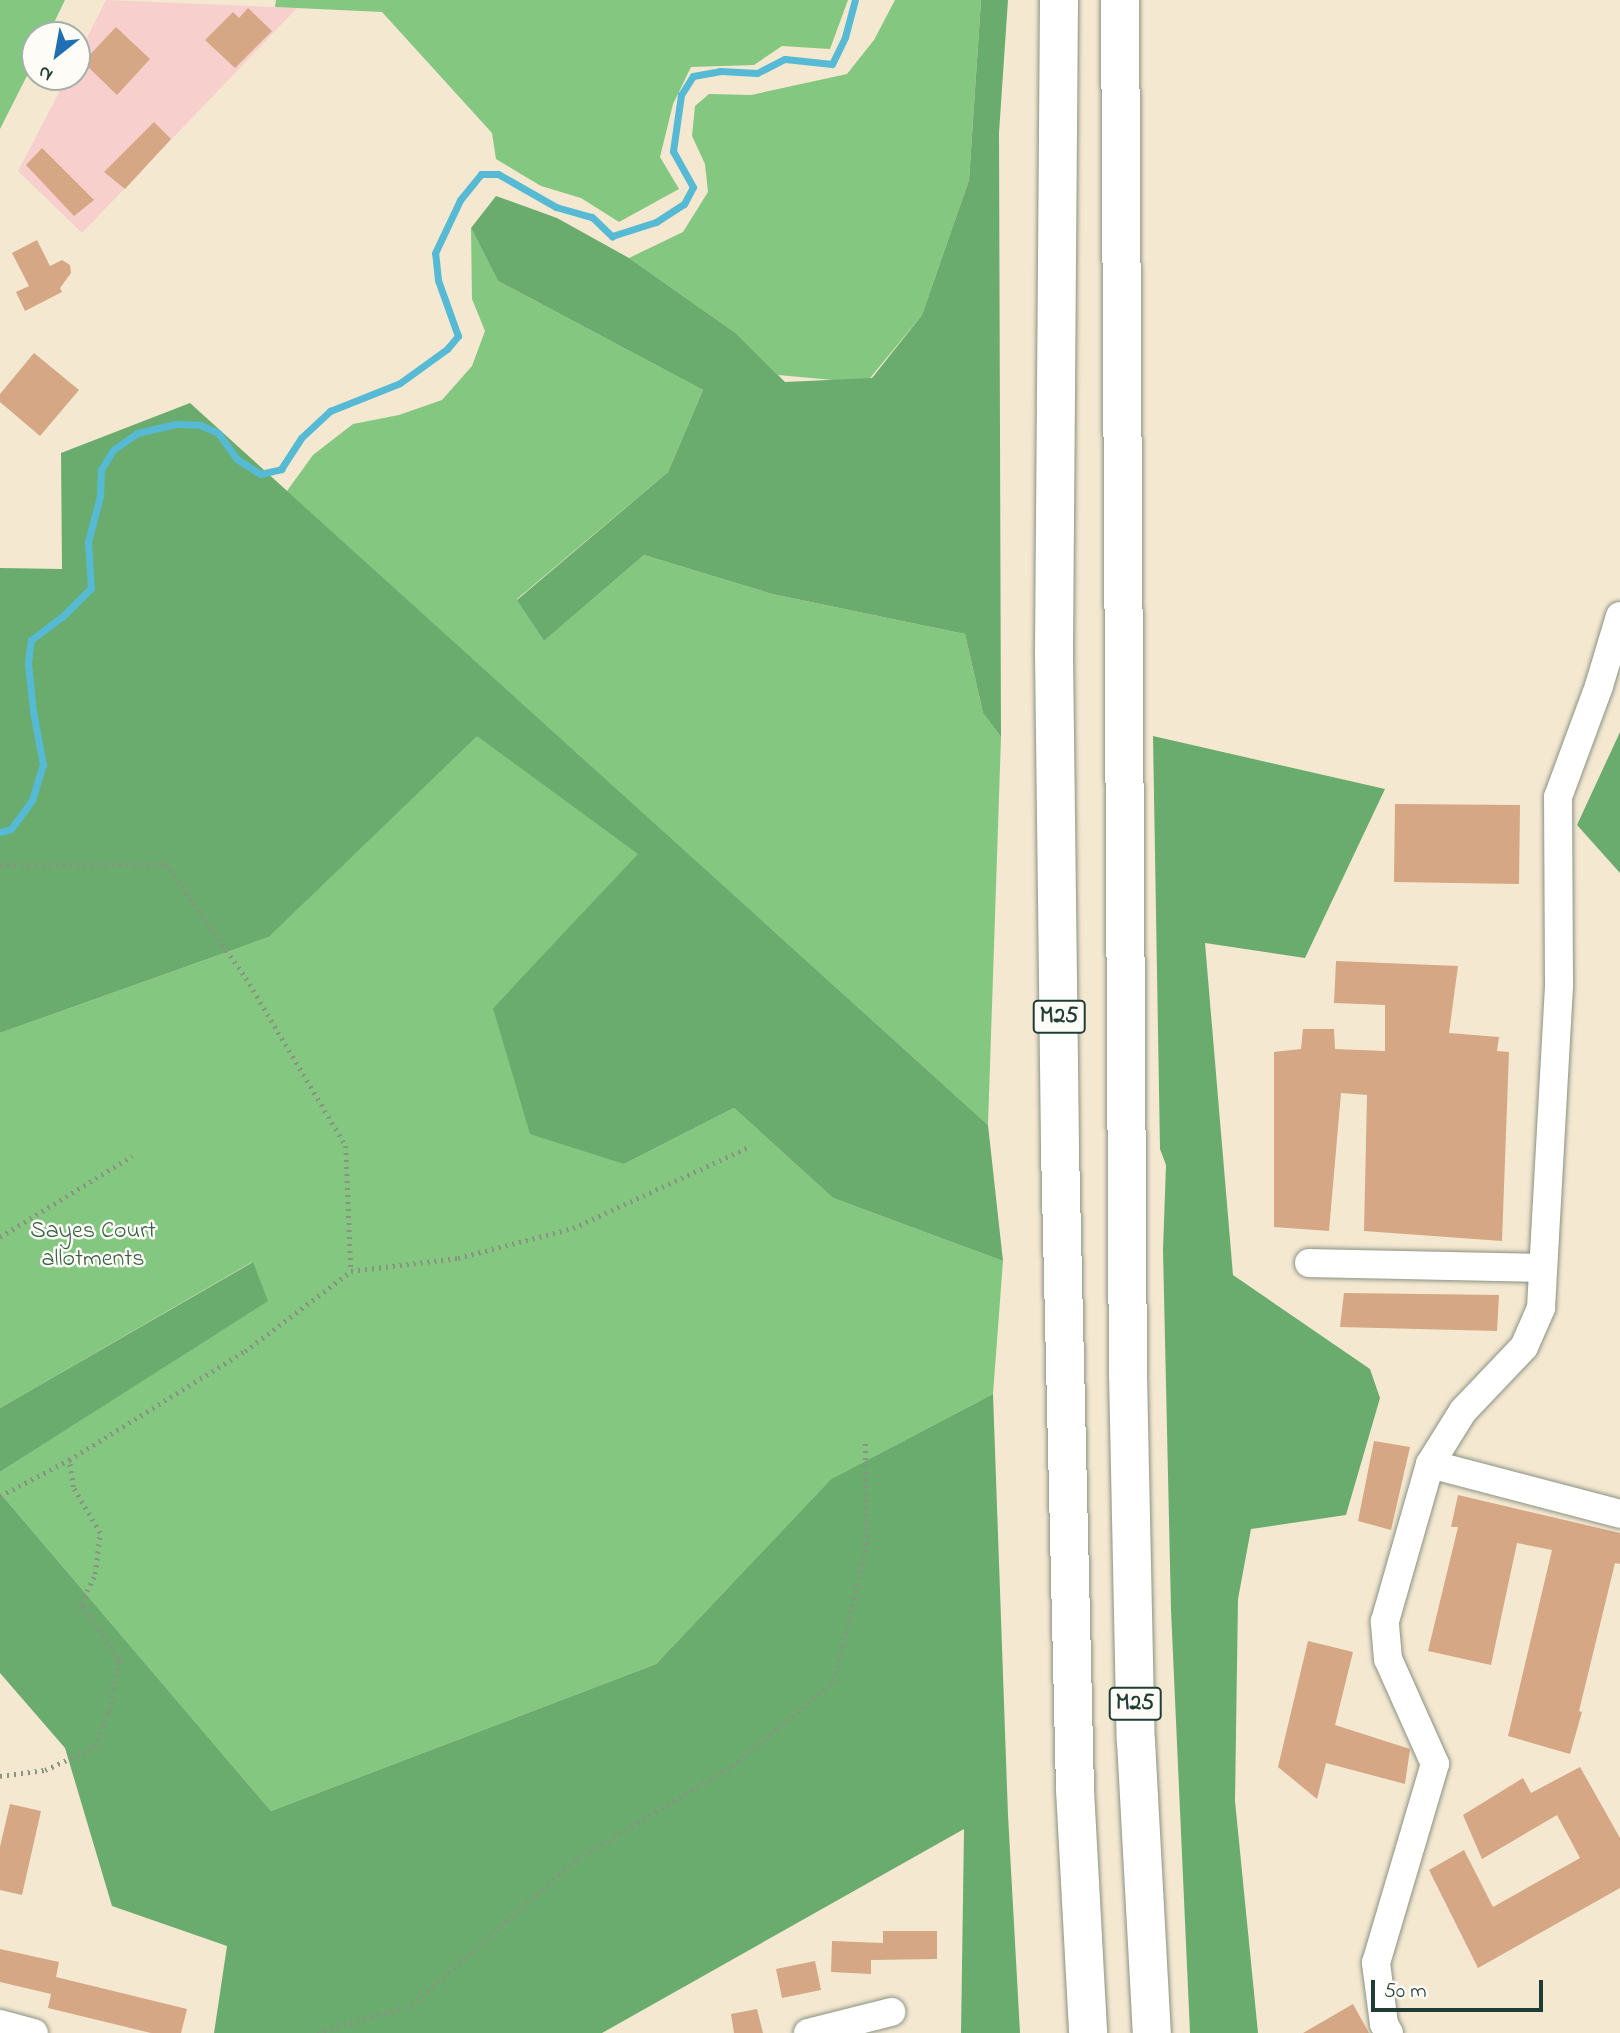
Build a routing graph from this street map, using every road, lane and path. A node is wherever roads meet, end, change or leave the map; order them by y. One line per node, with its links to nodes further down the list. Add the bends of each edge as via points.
1 (1059, 0): 22 (highway, M25, via 1054,654 1060,1149 1075,1790)
2 (1120, 0): 23 (highway, M25, via 1128,1374 1136,1741)
3 (1620, 616): 9 (street, via 1558,797 1559,985)
4 (0, 865): 10 (path, via 166,864 246,978 346,1146)
5 (751, 1146): 10 (path, via 573,1228 458,1258)
6 (132, 1156): 7 (path)
7 (0, 1237)
8 (1309, 1264): 9 (street)
9 (1544, 1268): 13 (street, via 1541,1308 1524,1347 1463,1411)
10 (351, 1271): 12 (path, via 245,1352)
11 (865, 1442): 20 (path, via 867,1544 834,1681 732,1766 578,1859 411,2005)
12 (69, 1460): 14 (path); 16 (path, via 73,1487 100,1533 95,1574 81,1604 118,1660 109,1711 94,1747 45,1770)
13 (1430, 1464): 15 (street); 24 (street, via 1385,1621 1388,1659 1436,1764 1376,1963)
14 (0, 1496)
15 (1620, 1514)
16 (0, 1776)
17 (891, 2012): 21 (street)
18 (0, 2024): 19 (street)
19 (34, 2033)
20 (317, 2033)
21 (808, 2033)
22 (1088, 2033)
23 (1152, 2033)
24 (1389, 2033)

